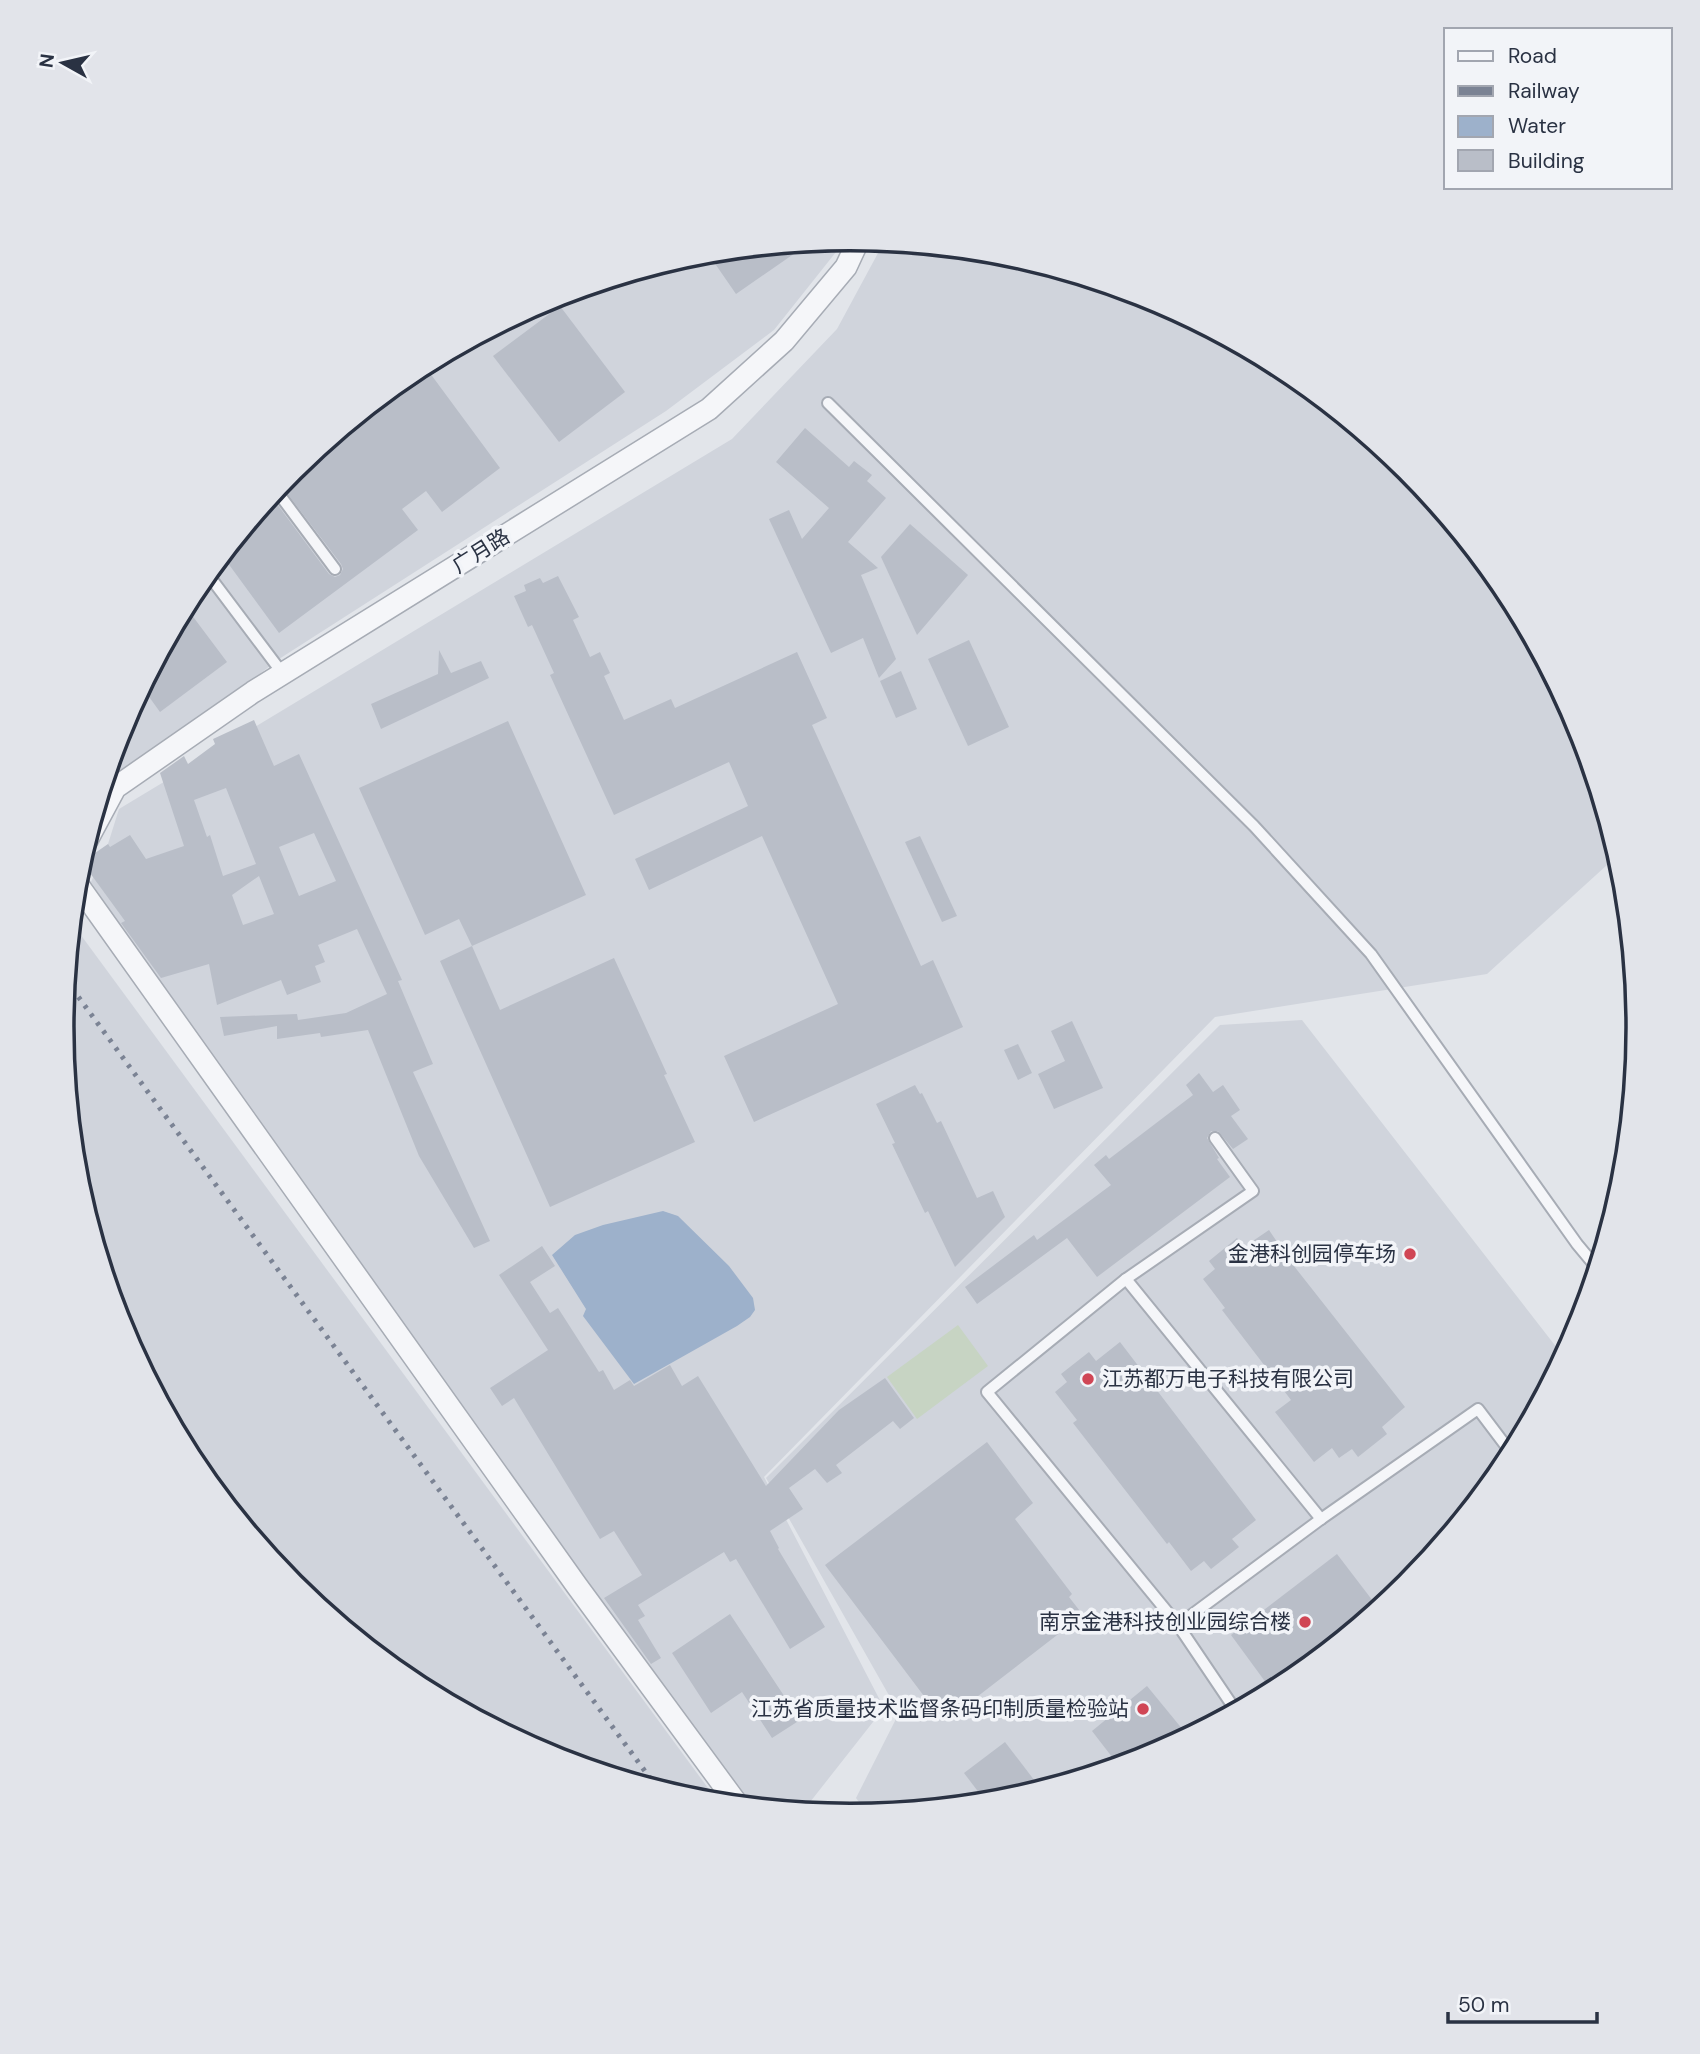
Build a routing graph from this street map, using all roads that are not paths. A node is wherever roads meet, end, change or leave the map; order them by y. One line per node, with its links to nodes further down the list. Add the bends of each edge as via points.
1 (853, 251): 6 (street, 广月路, via 846,267 784,341 709,409)
2 (828, 403): 10 (lane, via 1254,825 1371,954)
3 (282, 498): 4 (lane)
4 (335, 569)
5 (214, 582): 6 (lane)
6 (283, 674): 7 (street, 广月路, via 115,789)
7 (107, 804)
8 (85, 895): 16 (street)
9 (1215, 1138): 11 (lane, via 1253,1191)
10 (1590, 1260)
11 (1126, 1279): 13 (lane); 14 (lane, via 987,1392)
12 (1504, 1444): 13 (lane, via 1478,1409)
13 (1321, 1518): 14 (lane)
14 (1178, 1625): 15 (lane)
15 (1231, 1703)
16 (730, 1794)

